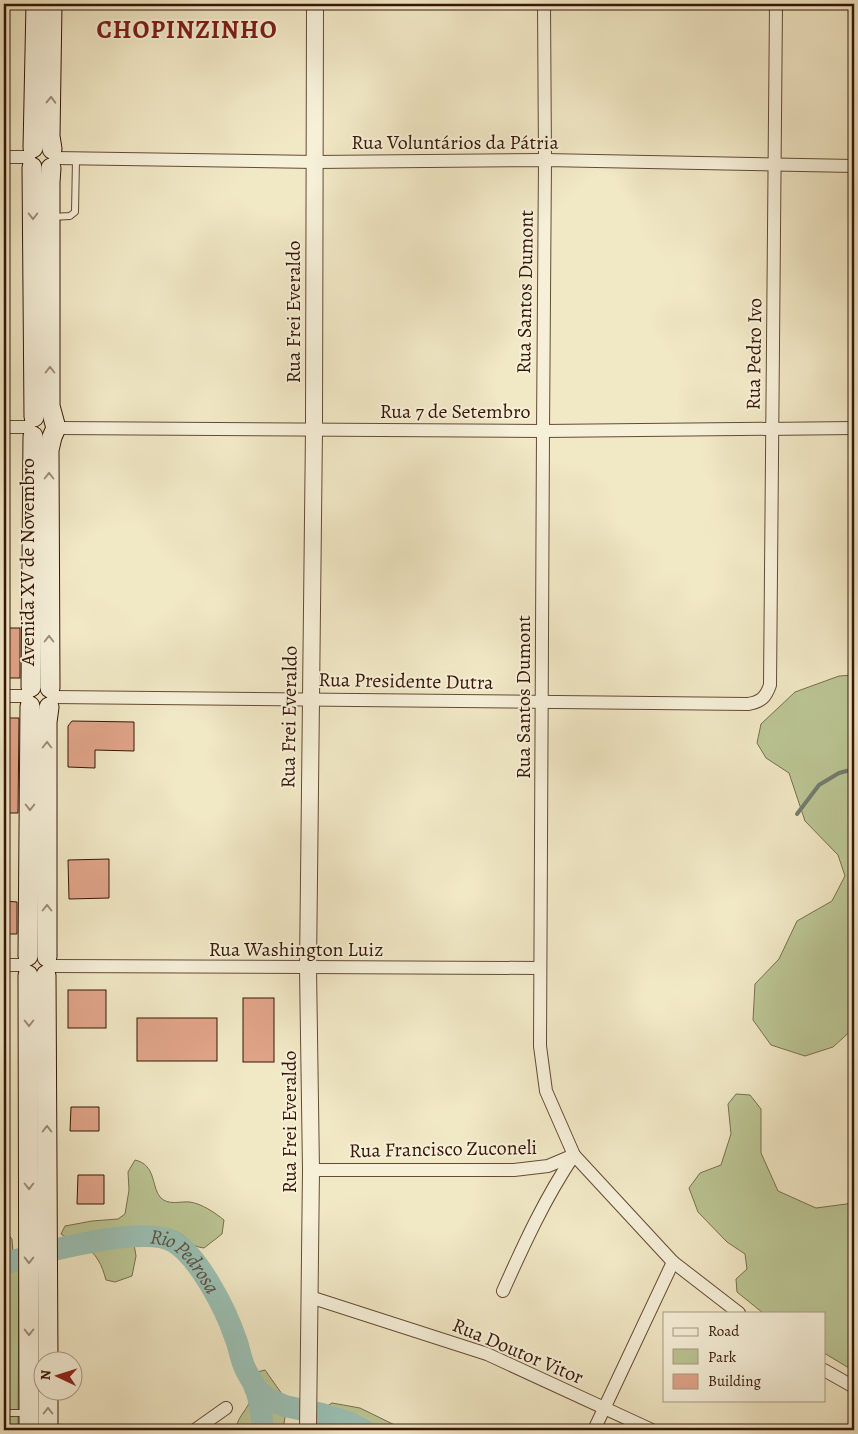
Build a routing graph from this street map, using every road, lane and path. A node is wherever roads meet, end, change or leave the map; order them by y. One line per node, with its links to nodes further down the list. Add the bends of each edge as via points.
1 (36, 4): 7 (main road, Avenida XV de Novembro)
2 (52, 4): 7 (main road, Avenida XV de Novembro, one-way to 2, via 50,136)
3 (315, 4): 10 (street, Rua Frei Everaldo)
4 (544, 4): 9 (street, Rua Santos Dumont)
5 (776, 4): 11 (street, Rua Pedro Ivo)
6 (4, 157): 7 (street, Rua Voluntários da Pátria)
7 (42, 158): 8 (street, Rua Voluntários da Pátria); 13 (main road, Avenida XV de Novembro); 15 (main road, Avenida XV de Novembro, one-way to 15)
8 (76, 158): 10 (street, Rua Voluntários da Pátria); 13 (lane, via 74,212 70,216)
9 (546, 160): 10 (street, Rua Voluntários da Pátria); 11 (street, Rua Voluntários da Pátria); 19 (street, Rua Santos Dumont)
10 (314, 162): 18 (street, Rua Frei Everaldo)
11 (776, 166): 12 (street, Rua Voluntários da Pátria); 16 (street, Rua Pedro Ivo)
12 (854, 166)
13 (50, 216): 15 (main road, Avenida XV de Novembro, one-way to 13, via 50,406)
14 (4, 427): 15 (street, Rua 7 de Setembro)
15 (42, 427): 18 (street, Rua 7 de Setembro); 21 (main road, Avenida XV de Novembro); 22 (main road, Avenida XV de Novembro, one-way to 15, via 49,450)
16 (772, 428): 17 (street, Rua 7 de Setembro); 19 (street, Rua 7 de Setembro); 25 (street, Rua Pedro Ivo, via 770,685 768,693)
17 (854, 428)
18 (314, 429): 19 (street, Rua 7 de Setembro); 23 (street, Rua Frei Everaldo)
19 (543, 431): 24 (street, Rua Santos Dumont)
20 (4, 696): 21 (street)
21 (29, 696): 22 (main road, via 40,684); 26 (main road, Avenida XV de Novembro, one-way to 26)
22 (51, 697): 23 (street, Rua Presidente Dutra); 27 (main road, Avenida XV de Novembro, one-way to 22, via 47,722)
23 (310, 699): 24 (street, Rua Presidente Dutra); 28 (street, Rua Frei Everaldo)
24 (541, 702): 25 (street, Rua Presidente Dutra); 29 (street, Rua Santos Dumont)
25 (759, 702)
26 (16, 966): 27 (main road, via 38,952); 43 (main road, Avenida XV de Novembro, one-way to 43, via 29,1236)
27 (48, 966): 28 (street, Rua Washington Luiz); 36 (main road, Avenida XV de Novembro, one-way to 27)
28 (308, 968): 29 (street, Rua Washington Luiz); 31 (street, Rua Frei Everaldo)
29 (540, 968): 30 (street, Rua Santos Dumont, via 540,1046 546,1091)
30 (574, 1156): 31 (street, Rua Francisco Zuconeli, via 548,1166 514,1170); 32 (street, Rua Santos Dumont); 33 (street, via 532,1227)
31 (311, 1170): 34 (street, Rua Frei Everaldo)
32 (673, 1262): 35 (street, Rua Santos Dumont); 41 (street)
33 (503, 1291)
34 (310, 1297): 41 (street, Rua Doutor Vitor, via 487,1354); 46 (street, Rua Frei Everaldo)
35 (738, 1312)
36 (48, 1352)
37 (826, 1371): 38 (street)
38 (854, 1387)
39 (48, 1402): 44 (main road, one-way to 39)
40 (226, 1408): 45 (street)
41 (604, 1408): 47 (street); 48 (street, Rua Doutor Vitor)
42 (4, 1413): 43 (lane)
43 (29, 1422)
44 (48, 1430)
45 (195, 1430)
46 (308, 1430)
47 (594, 1430)
48 (652, 1430)

